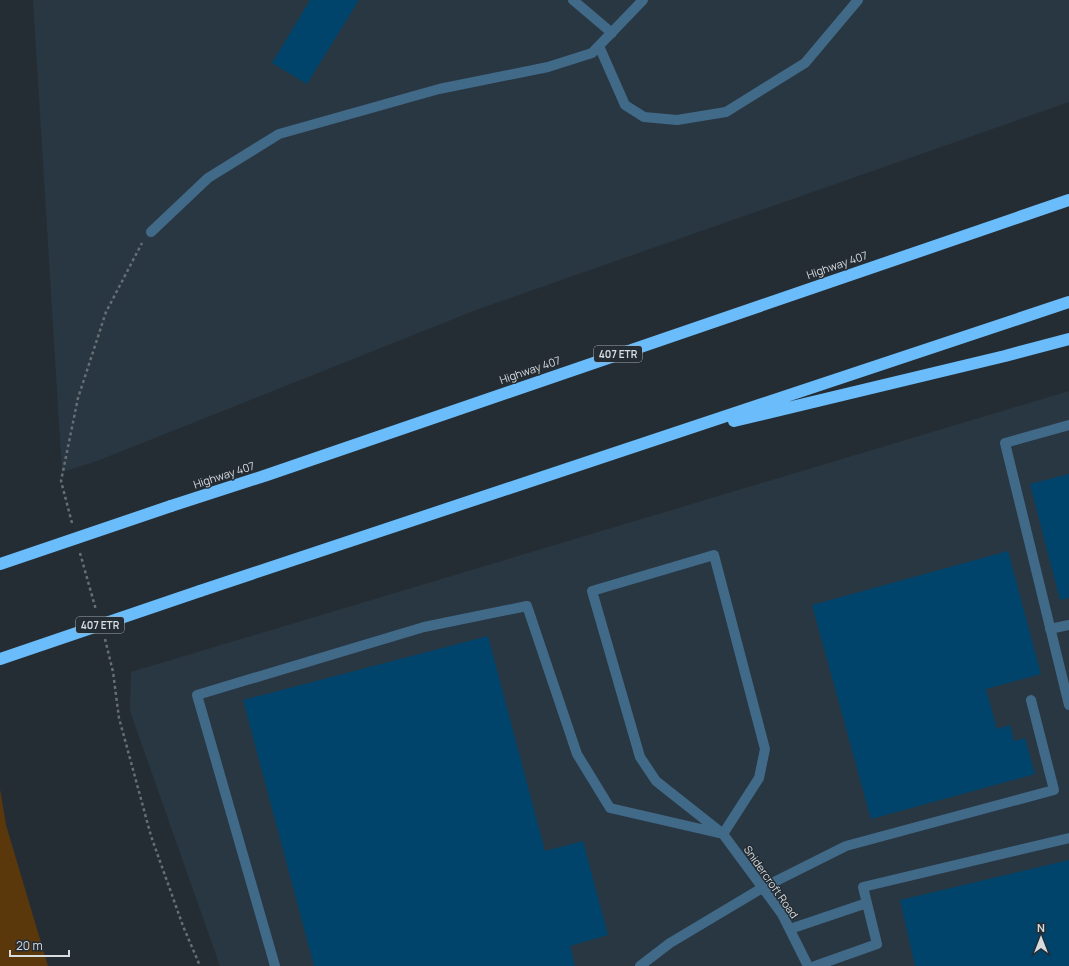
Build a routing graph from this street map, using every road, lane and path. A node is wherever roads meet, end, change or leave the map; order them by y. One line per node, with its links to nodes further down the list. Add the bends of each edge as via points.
1 (573, 0): 4 (street)
2 (642, 0): 4 (street)
3 (858, 0): 5 (street, via 805,63 726,112 677,120 644,117 625,105)
4 (612, 33): 5 (street)
5 (599, 46): 7 (street, via 592,53 548,67 439,89 279,134 208,178)
6 (1068, 201): 14 (highway, Highway 407 / 407 ETR, bridge, via 267,476)
7 (151, 232): 12 (path, via 140,246 106,312 78,398 61,481)
8 (1069, 302): 11 (highway, 407 ETR)
9 (1069, 339): 11 (highway)
10 (1069, 425): 17 (street, via 1005,443)
11 (647, 442): 19 (highway, 407 ETR, bridge)
12 (73, 526)
13 (79, 549): 15 (path)
14 (0, 564)
15 (96, 610)
16 (1069, 625): 17 (street)
17 (1050, 629): 21 (street)
18 (103, 633): 27 (path, via 114,672 119,718 151,836)
19 (0, 659)
20 (1031, 700): 24 (street, via 1054,790 846,846)
21 (1069, 705)
22 (723, 834): 22 (street, Snidercroft Road, via 759,778 765,749 714,555 592,591 640,757 656,781); 24 (street, Snidercroft Road); 28 (street, via 610,808 577,754 527,606 417,629 197,695)
23 (1069, 838): 25 (street, via 863,888)
24 (762, 888): 26 (street, Snidercroft Road); 29 (street, via 670,943)
25 (867, 903): 26 (street); 31 (street, via 877,944)
26 (790, 929): 30 (street, Snidercroft Road)
27 (200, 966)
28 (275, 966)
29 (640, 966)
30 (808, 966)
31 (815, 966)

